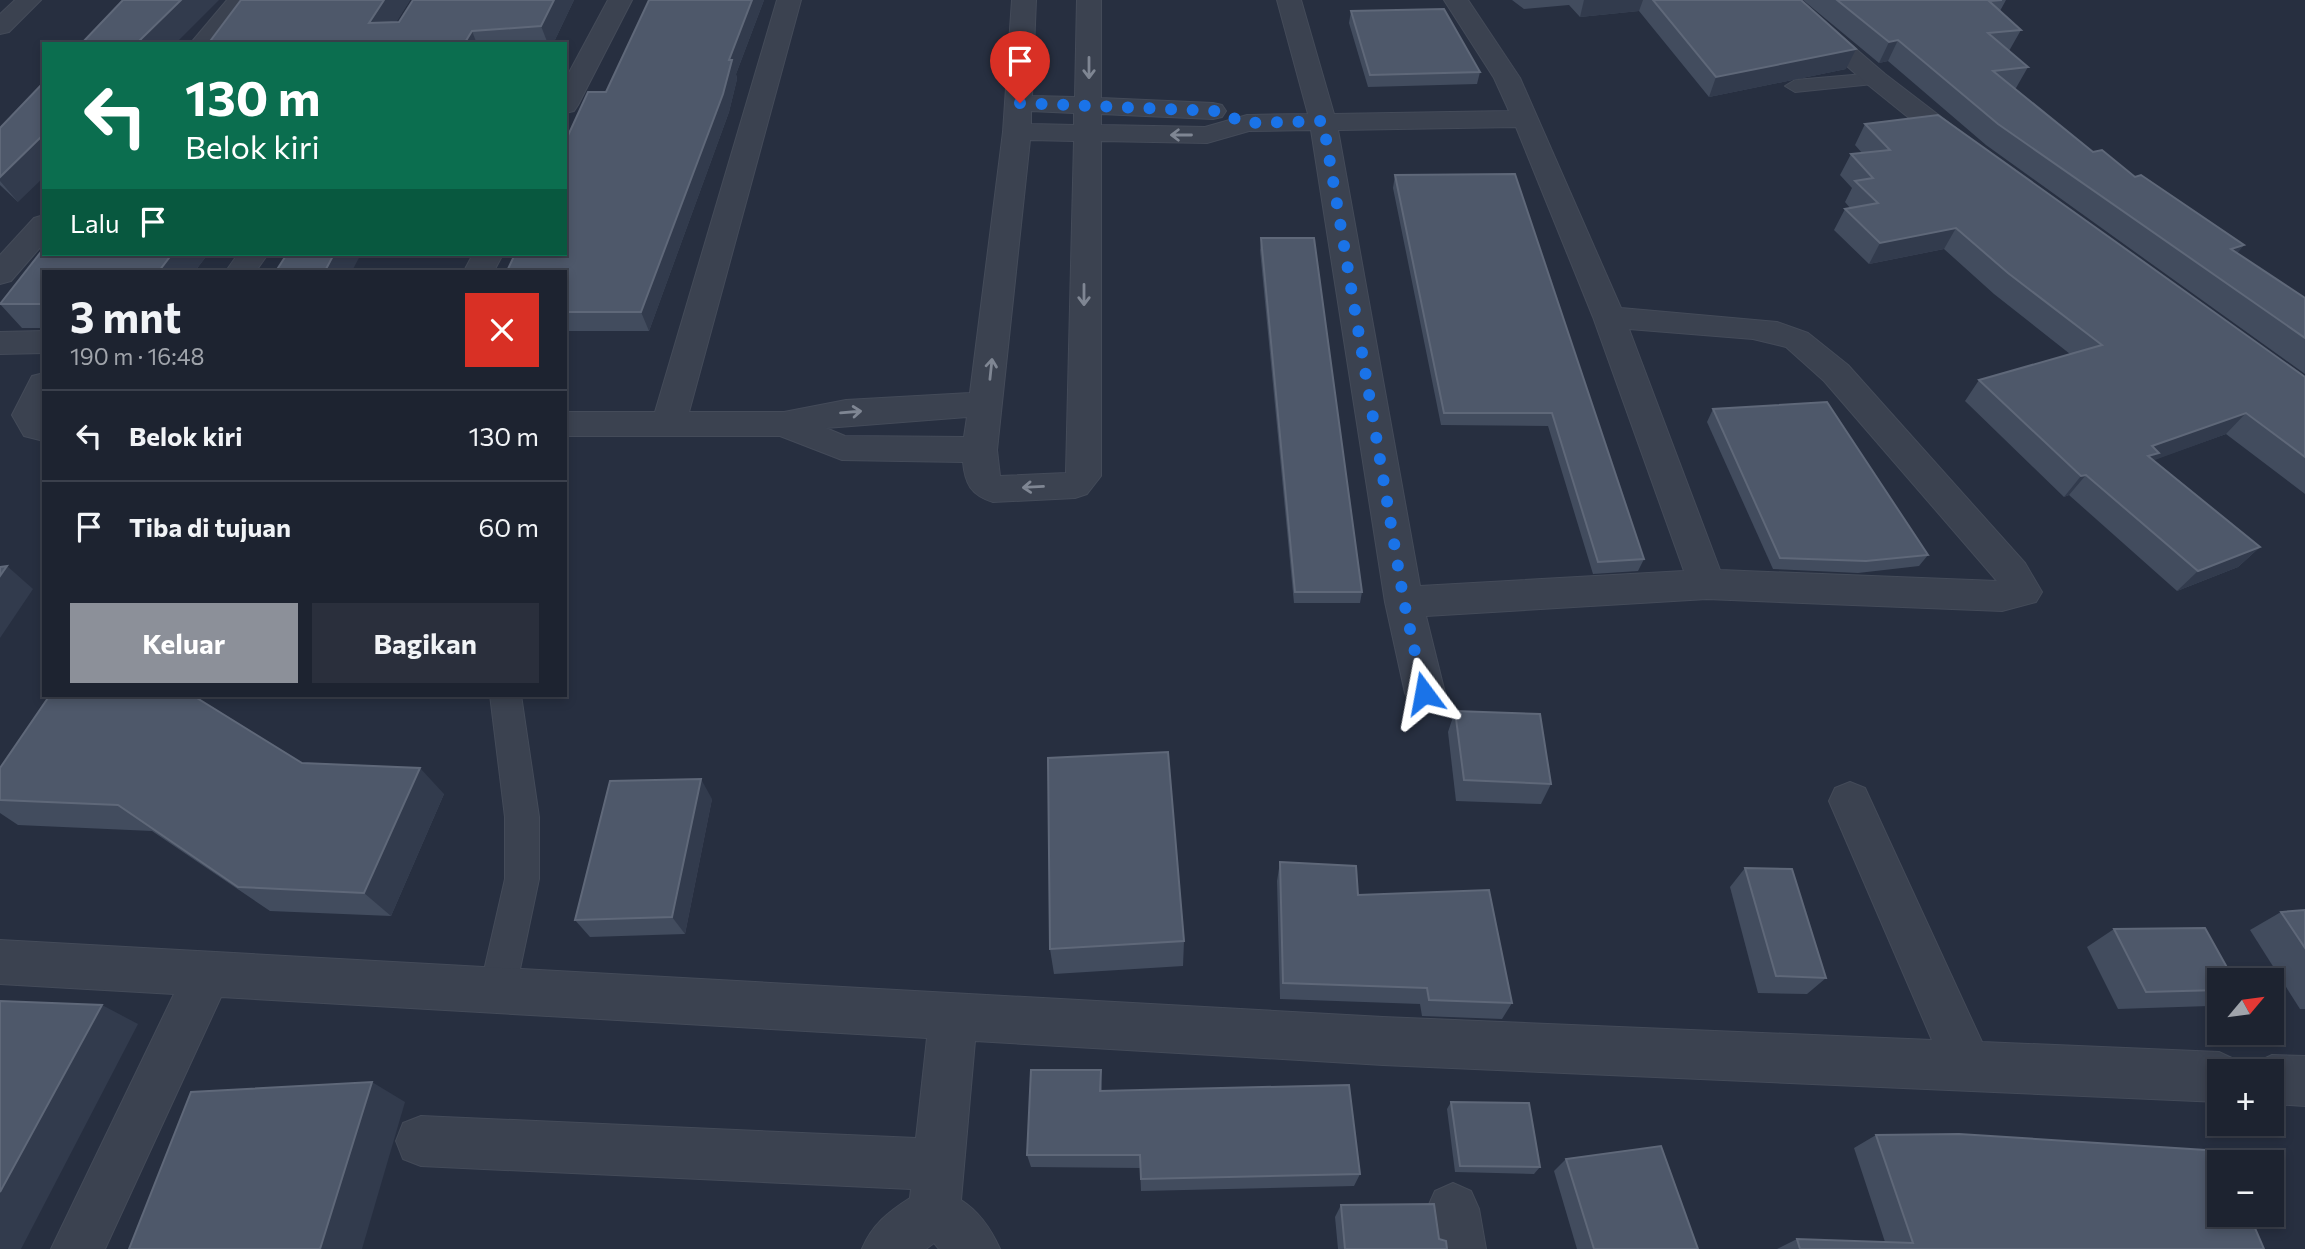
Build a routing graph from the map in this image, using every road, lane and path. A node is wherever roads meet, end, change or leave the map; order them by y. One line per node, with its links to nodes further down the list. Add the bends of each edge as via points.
1 (29, 0): 10 (street)
2 (240, 0): 11 (street)
3 (620, 0): 14 (street)
4 (789, 0): 30 (street)
5 (1024, 0): 15 (street)
6 (1090, 0): 16 (street, one-way to 16)
7 (1289, 0): 18 (street)
8 (1456, 0): 17 (street, via 1507,78)
9 (1785, 0): 12 (street)
10 (0, 27)
11 (204, 42)
12 (1876, 79): 13 (lane); 22 (street)
13 (1795, 86)
14 (567, 101)
15 (1020, 103): 16 (street); 20 (street)
16 (1089, 104): 19 (street, via 1214,111); 21 (street)
17 (1526, 119): 18 (street); 25 (street)
18 (1323, 121): 19 (street); 36 (street)
19 (1247, 123): 21 (street, one-way to 21, via 1208,135)
20 (1017, 132): 21 (street); 29 (street, one-way to 20)
21 (1085, 135): 34 (street, one-way to 34, via 1083,476 1075,485 993,489 982,480)
22 (1989, 166)
23 (42, 226): 24 (street)
24 (0, 274)
25 (1609, 317): 35 (street); 35 (street, via 1753,329 1797,340 1836,373 2012,573 2023,592 2002,596)
26 (42, 342): 27 (street)
27 (0, 343)
28 (42, 388): 33 (street, via 29,415 36,428)
29 (987, 404): 32 (street, one-way to 29, via 846,412); 34 (street)
30 (669, 422): 31 (street); 32 (street)
31 (567, 424)
32 (784, 424): 34 (street, via 842,448)
33 (42, 429)
34 (980, 450)
35 (1707, 584): 36 (street)
36 (1404, 602): 37 (street)
37 (1424, 693)
38 (505, 697): 42 (lane, via 523,817 522,879)
39 (1850, 801): 44 (street)
40 (0, 962): 41 (street)
41 (209, 972): 42 (street); 50 (street)
42 (498, 988): 43 (street)
43 (954, 1014): 44 (street, via 1383,1041); 49 (street)
44 (1968, 1066): 45 (street)
45 (2207, 1076)
46 (2284, 1080): 47 (street)
47 (2305, 1081)
48 (421, 1141): 49 (street)
49 (937, 1189): 51 (street); 52 (street, via 953,1225)
50 (78, 1249)
51 (889, 1249)
52 (973, 1249)

